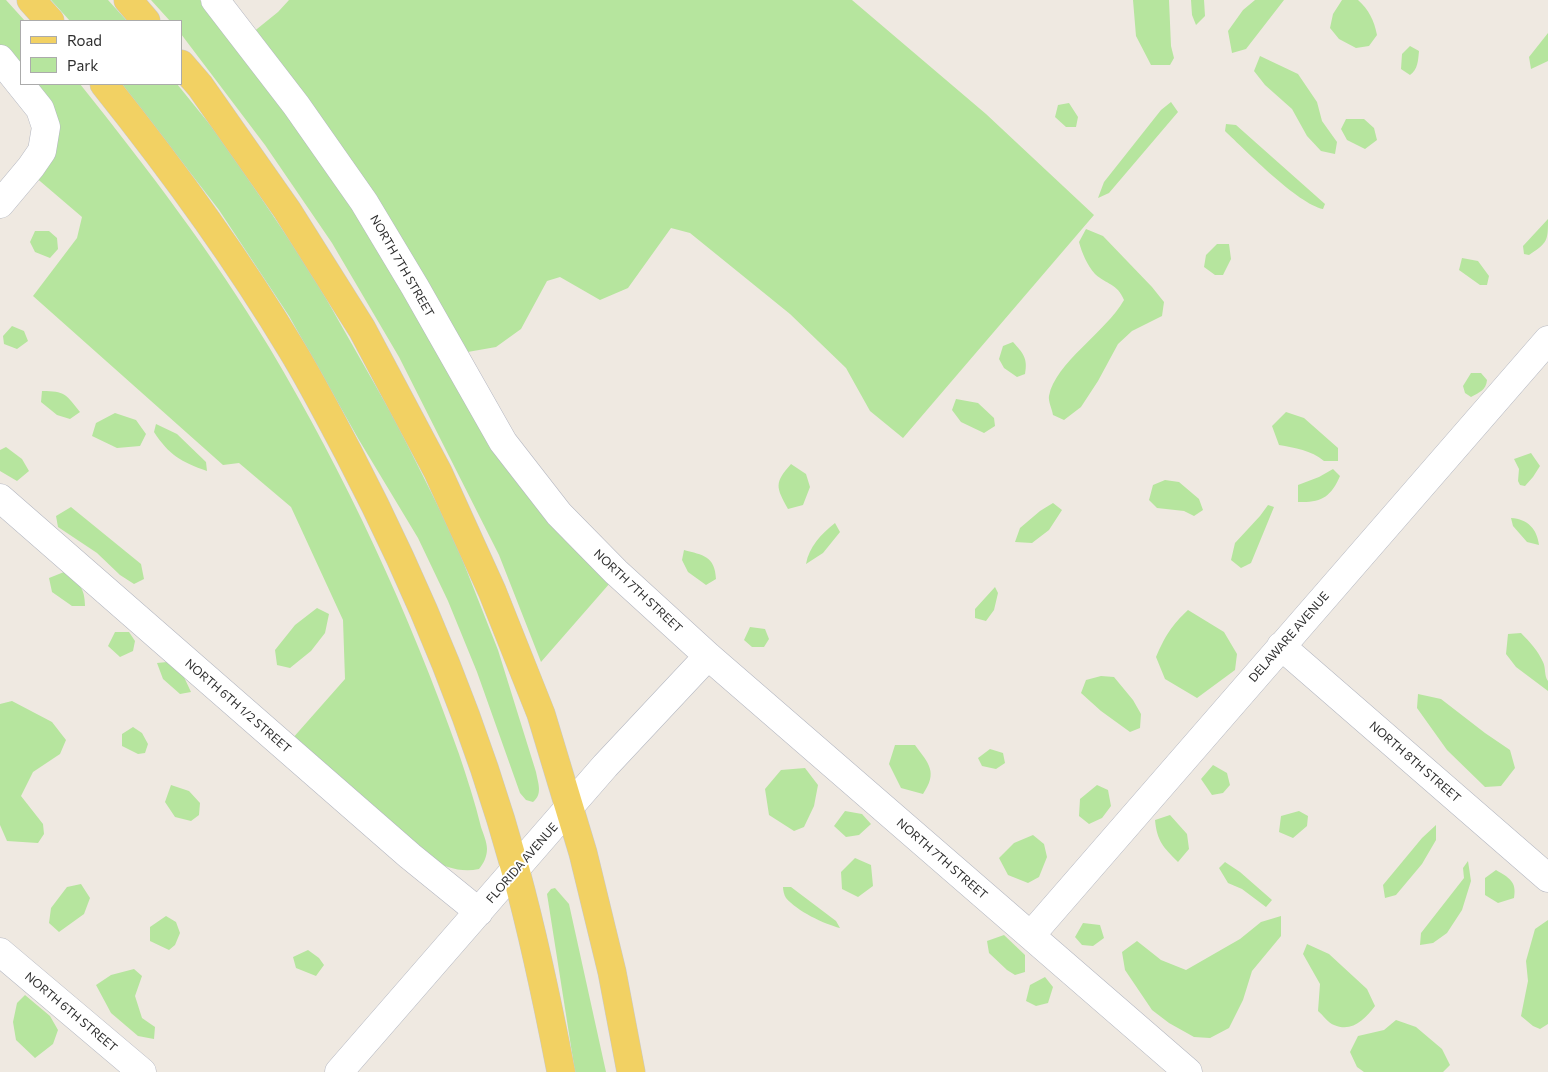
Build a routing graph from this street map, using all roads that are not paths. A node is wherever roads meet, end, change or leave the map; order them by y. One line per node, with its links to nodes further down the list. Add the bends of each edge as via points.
1 (31, 0): 4 (main road)
2 (128, 0): 5 (main road)
3 (215, 0): 16 (street, NORTH 7TH STREET, via 296,105 364,202 503,442 559,514 616,572)
4 (49, 20)
5 (145, 20)
6 (0, 59): 8 (street)
7 (182, 65): 17 (main road, via 288,210 357,321 438,472 492,591 541,714)
8 (20, 84)
9 (21, 85): 11 (street, via 40,109 46,126 42,151)
10 (105, 85): 18 (main road, via 156,148 293,350 379,511 426,613 453,682 478,749)
11 (0, 204)
12 (1548, 340): 13 (street, DELAWARE AVENUE)
13 (1539, 368): 15 (street, DELAWARE AVENUE)
14 (0, 498): 20 (street, NORTH 6TH 1/2 STREET, via 410,856)
15 (1281, 646): 19 (street, NORTH 8TH STREET); 21 (street, DELAWARE AVENUE)
16 (708, 656): 17 (street, FLORIDA AVENUE); 21 (street, NORTH 7TH STREET)
17 (569, 808): 18 (street, FLORIDA AVENUE); 26 (main road, via 610,963)
18 (515, 870): 20 (street, FLORIDA AVENUE); 25 (main road, via 543,979)
19 (1548, 878)
20 (479, 912): 24 (street, FLORIDA AVENUE)
21 (1031, 935): 27 (street, NORTH 7TH STREET)
22 (0, 952): 23 (street, NORTH 6TH STREET)
23 (142, 1072)
24 (339, 1072)
25 (561, 1072)
26 (631, 1072)
27 (1188, 1072)

